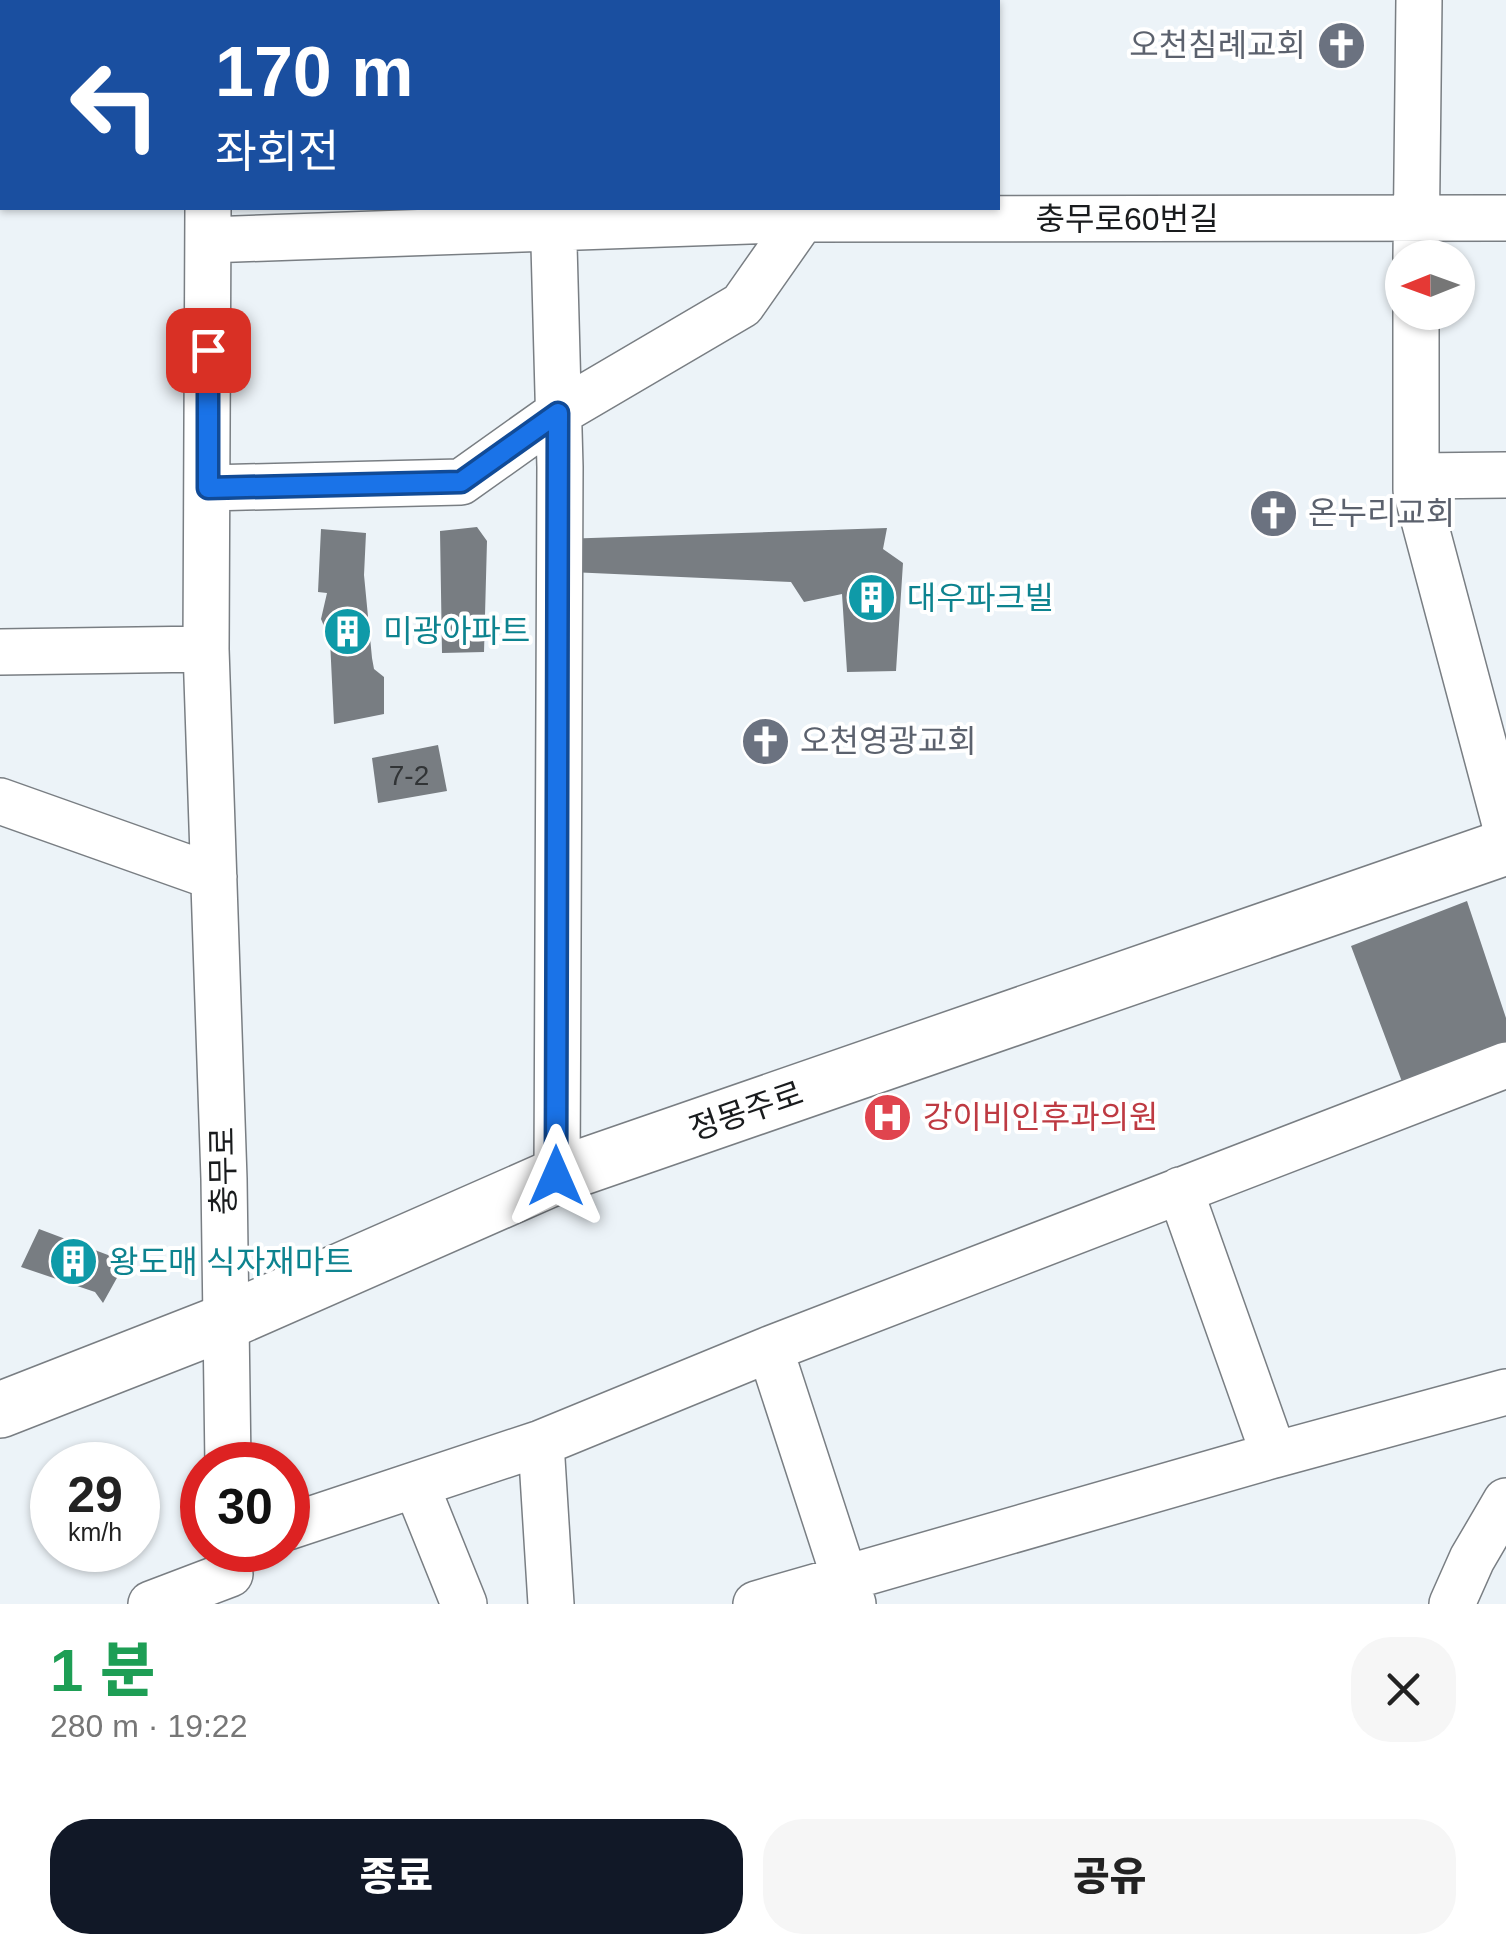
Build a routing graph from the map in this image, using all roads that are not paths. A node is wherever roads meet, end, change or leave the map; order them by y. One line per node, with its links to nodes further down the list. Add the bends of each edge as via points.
1 (1418, 0): 6 (street)
2 (807, 213): 3 (street, 충무로60번길); 6 (street, 충무로60번길); 8 (street, via 742,304)
3 (554, 218): 5 (street, 충무로60번길); 8 (street)
4 (1506, 218): 6 (street, 충무로60번길)
5 (208, 224): 11 (street, 충무로)
6 (1416, 238)
7 (1416, 330): 10 (street)
8 (558, 413): 11 (street, via 461,482); 19 (street)
9 (1506, 475): 10 (street)
10 (1416, 476): 15 (street)
11 (208, 488): 12 (street, 충무로)
12 (206, 649): 13 (street); 17 (street, 충무로)
13 (0, 652)
14 (0, 800): 17 (street)
15 (1506, 828)
16 (1506, 847): 19 (main road, 정몽주로)
17 (214, 877): 21 (street, 충무로)
18 (1506, 1065): 20 (street)
19 (556, 1176): 21 (main road, 정몽주로)
20 (1180, 1190): 22 (street); 27 (street)
21 (225, 1322): 24 (main road, 정몽주로); 25 (street, 충무로)
22 (770, 1349): 26 (street); 32 (street)
23 (1506, 1392): 27 (street)
24 (0, 1410)
25 (228, 1442)
26 (541, 1443): 28 (street); 35 (street)
27 (1274, 1455): 32 (street)
28 (416, 1484): 30 (street); 34 (street)
29 (1506, 1502): 37 (street)
30 (310, 1520)
31 (230, 1576): 33 (street)
32 (849, 1590): 36 (street)
33 (152, 1604)
34 (464, 1604)
35 (551, 1604)
36 (756, 1604)
37 (1452, 1604)

